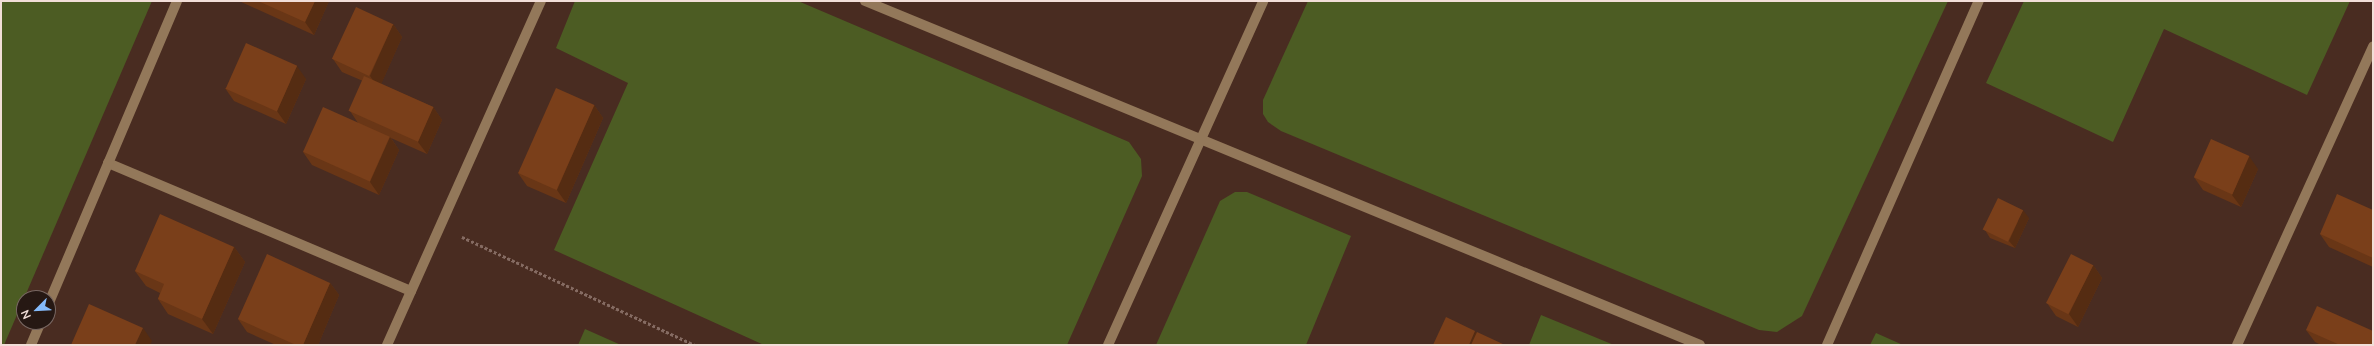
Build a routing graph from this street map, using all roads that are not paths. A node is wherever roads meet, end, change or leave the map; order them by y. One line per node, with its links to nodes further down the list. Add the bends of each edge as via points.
1 (177, 1): 8 (street)
2 (541, 1): 10 (street)
3 (865, 1): 7 (street)
4 (1263, 1): 7 (street)
5 (1979, 1): 16 (street)
6 (2373, 46): 17 (street)
7 (1201, 139): 14 (street); 15 (street)
8 (108, 163): 9 (street); 10 (street)
9 (54, 290)
10 (411, 291): 13 (street)
11 (38, 330): 12 (street)
12 (31, 345)
13 (387, 345)
14 (1108, 345)
15 (1700, 345)
16 (1827, 345)
17 (2237, 345)

